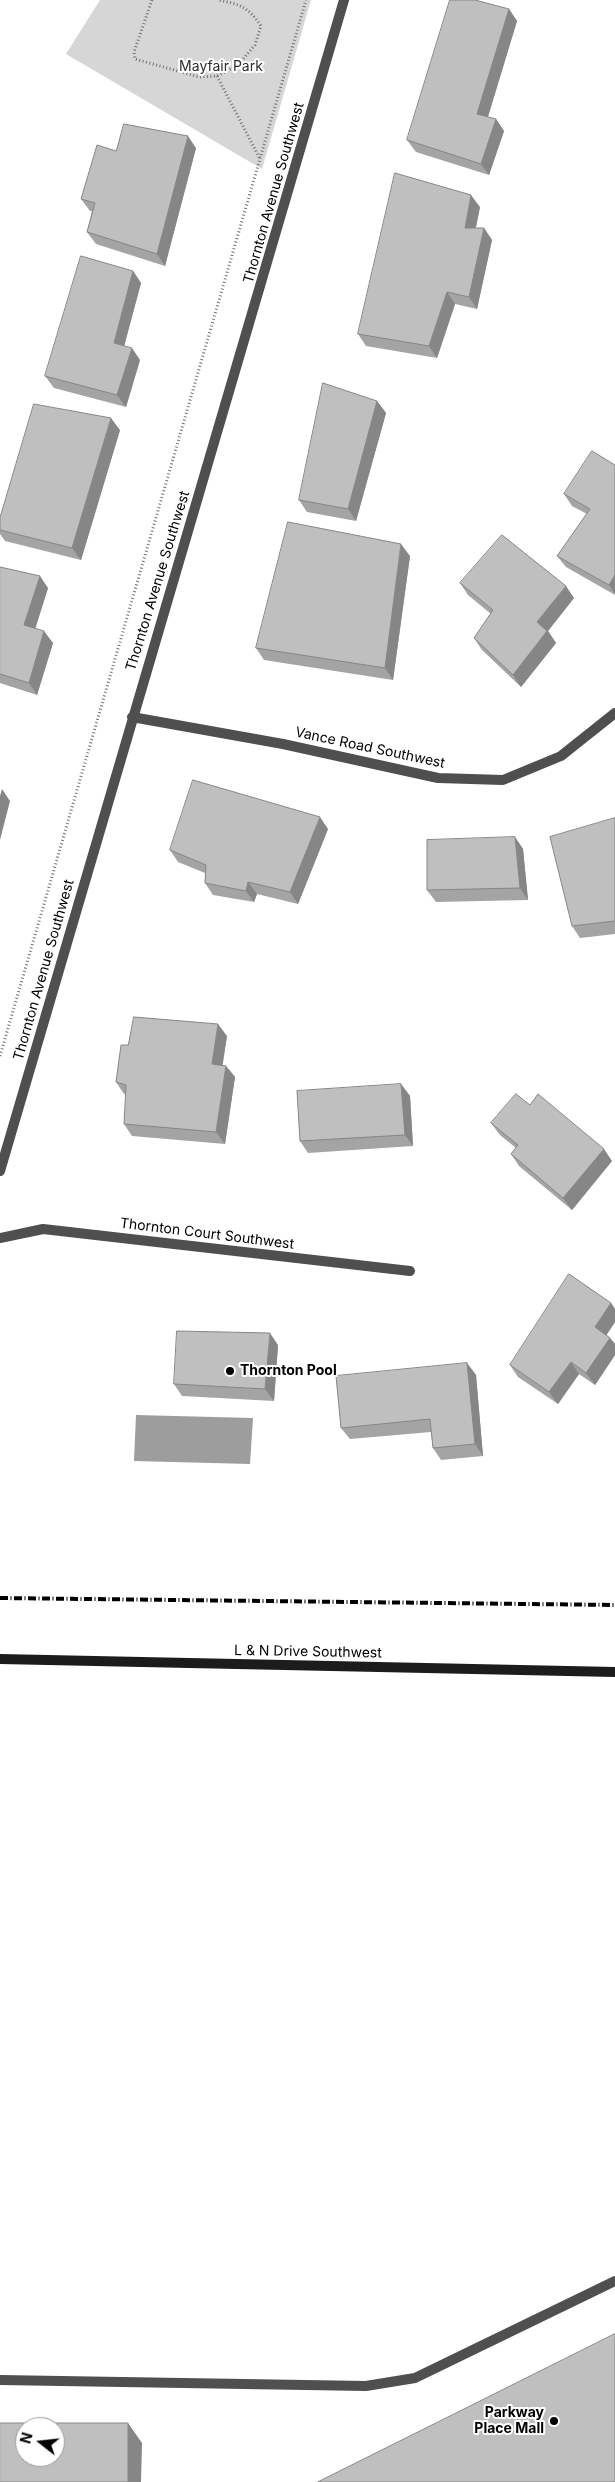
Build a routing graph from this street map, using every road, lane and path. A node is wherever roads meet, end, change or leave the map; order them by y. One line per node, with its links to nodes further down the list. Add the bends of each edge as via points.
1 (152, 0): 5 (path, via 134,52 135,59 199,77)
2 (218, 0): 5 (path, via 239,4 261,26 255,45 238,65)
3 (306, 0): 6 (path)
4 (344, 0): 8 (street, Thornton Avenue Southwest)
5 (217, 76): 6 (path)
6 (260, 159): 9 (path)
7 (615, 713): 8 (street, Vance Road Southwest, via 560,756 502,780 438,778 283,744)
8 (132, 717): 10 (street, Thornton Avenue Southwest)
9 (0, 1056)
10 (0, 1170)
11 (0, 1238): 12 (street, Thornton Court Southwest, via 43,1230)
12 (410, 1271)
13 (0, 1659): 14 (street, L & N Drive Southwest)
14 (615, 1672)
15 (615, 2281): 16 (street, via 415,2378 366,2386)
16 (0, 2380)

